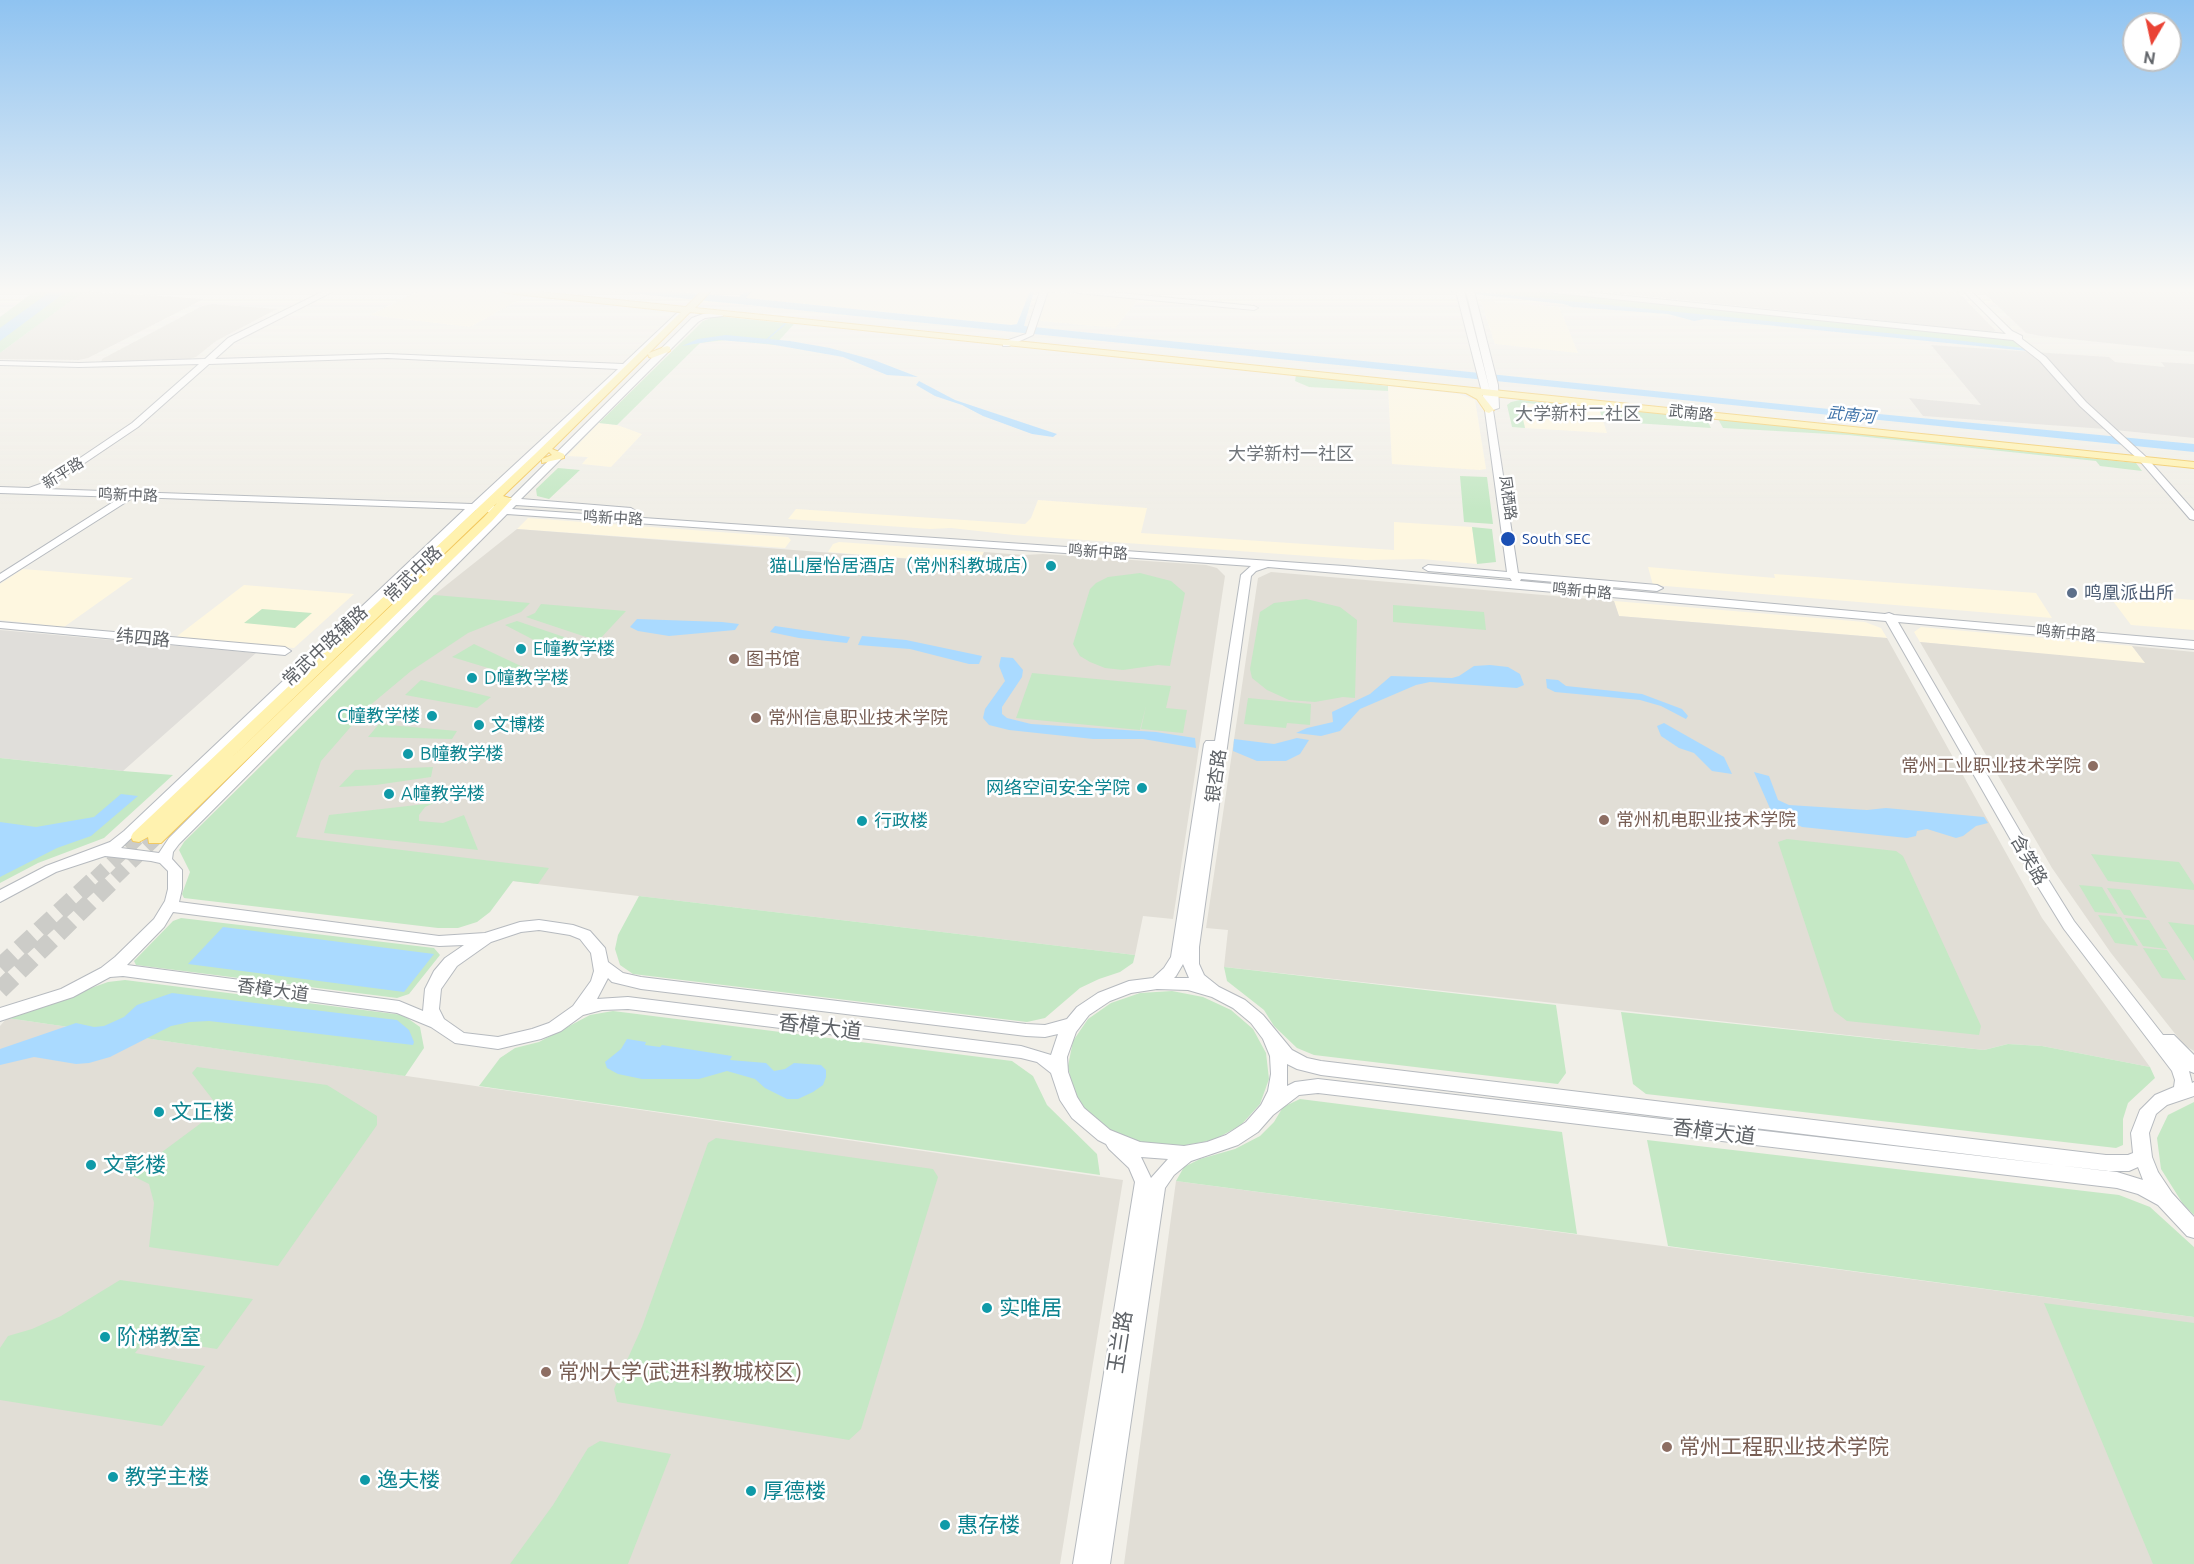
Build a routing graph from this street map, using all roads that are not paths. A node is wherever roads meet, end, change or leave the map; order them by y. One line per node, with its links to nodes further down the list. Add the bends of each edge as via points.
1 (39, 364): 2 (street)
2 (110, 364)
3 (200, 364): 24 (street, 新平路, via 135,425)
4 (561, 364): 13 (street)
5 (629, 364): 13 (main road, 常武中路)
6 (643, 364): 18 (main road)
7 (651, 364): 18 (street)
8 (1227, 364): 14 (main road, 武南路)
9 (1249, 364): 15 (main road, 武南路)
10 (1478, 364): 15 (street)
11 (1489, 364): 15 (street)
12 (2047, 364): 20 (street, via 2083,404)
13 (626, 367): 27 (main road, 常武中路)
14 (1445, 389): 15 (main road, 武南路); 17 (main road, via 1480,397)
15 (1489, 389): 16 (main road, 武南路); 17 (street, 凤栖路); 20 (main road, 武南路)
16 (1536, 398): 17 (main road, via 1507,399); 20 (main road, 武南路)
17 (1492, 410): 31 (street, 凤栖路)
18 (581, 429): 19 (main road)
19 (557, 454): 27 (street, 常武中路辅路); 27 (main road, 常武中路)
20 (2137, 454): 21 (main road, 武南路); 22 (main road, 武南路); 28 (street)
21 (2194, 460)
22 (2194, 465)
23 (0, 484): 24 (street, 鸣新中路)
24 (38, 487): 25 (street, 鸣新中路); 26 (street, 鸣新中路); 27 (street, 鸣新中路)
25 (0, 490)
26 (130, 495): 27 (street, 鸣新中路); 32 (street)
27 (495, 504): 29 (street, 鸣新中路); 31 (street, 鸣新中路); 38 (main road, 常武中路); 39 (main road, 常武中路); 40 (street, 常武中路辅路, via 129,834 115,845); 41 (street, 常武中路辅路, via 174,841)
28 (2194, 517)
29 (1215, 560): 30 (street, 鸣新中路); 47 (street, 银杏路, via 1234,568 1238,574 1179,958)
30 (1270, 564): 31 (street, 鸣新中路); 48 (street, 银杏路, via 1246,575 1191,947 1191,964 1197,979)
31 (1517, 578): 33 (street, 鸣新中路); 35 (street, 鸣新中路)
32 (0, 579)
33 (1894, 617): 36 (street, 鸣新中路); 54 (street, 含笑路, via 2067,908 2109,968); 56 (street, 含笑路, via 2039,877 2069,925 2179,1068)
34 (0, 625): 37 (street, 纬四路)
35 (2194, 639)
36 (2194, 645)
37 (285, 651)
38 (139, 837)
39 (155, 839)
40 (92, 853): 41 (street, via 129,853); 42 (street, 常武中路辅路, via 29,879)
41 (165, 860): 43 (street, via 175,870 175,889)
42 (0, 897)
43 (168, 906): 44 (street, via 439,941); 46 (street, via 147,936)
44 (501, 933): 45 (street, via 539,925 573,930 595,945); 51 (street, via 473,945 440,975 433,989 431,1009)
45 (602, 965): 50 (street, via 599,982); 52 (street, 香樟大道, via 618,978 641,983 1026,1030 1045,1031)
46 (107, 972): 49 (street, via 67,993); 51 (street, 香樟大道, via 123,970 399,1007)
47 (1157, 983): 48 (street, via 1188,984); 52 (street, via 1129,987 1104,997 1083,1011)
48 (1218, 993): 53 (street, via 1239,1004)
49 (4, 1010)
50 (577, 1011): 51 (street, via 536,1035 498,1043 461,1039); 55 (street, 香樟大道, via 602,1004 628,1003 1021,1052 1042,1057)
51 (437, 1023)
52 (1073, 1024): 55 (street, via 1062,1043)
53 (1270, 1036): 57 (street, via 1280,1074 1277,1092); 60 (street, 香樟大道, via 1286,1055 1321,1068 2106,1163 2129,1163)
54 (2194, 1066)
55 (1059, 1070): 58 (street, via 1069,1100)
56 (2188, 1090): 60 (street, via 2161,1100 2149,1110 2140,1133)
57 (1267, 1110): 59 (street, via 1252,1127); 61 (street, 香樟大道, via 1295,1089 1318,1086 2117,1180)
58 (1104, 1135): 59 (street, via 1158,1152); 63 (street, 玉兰路, via 1136,1163 1144,1182)
59 (1208, 1149): 64 (street, 玉兰路, via 1185,1156 1156,1186)
60 (2143, 1157): 61 (street)
61 (2165, 1199): 62 (street)
62 (2194, 1230)
63 (1085, 1564)
64 (1098, 1564)

